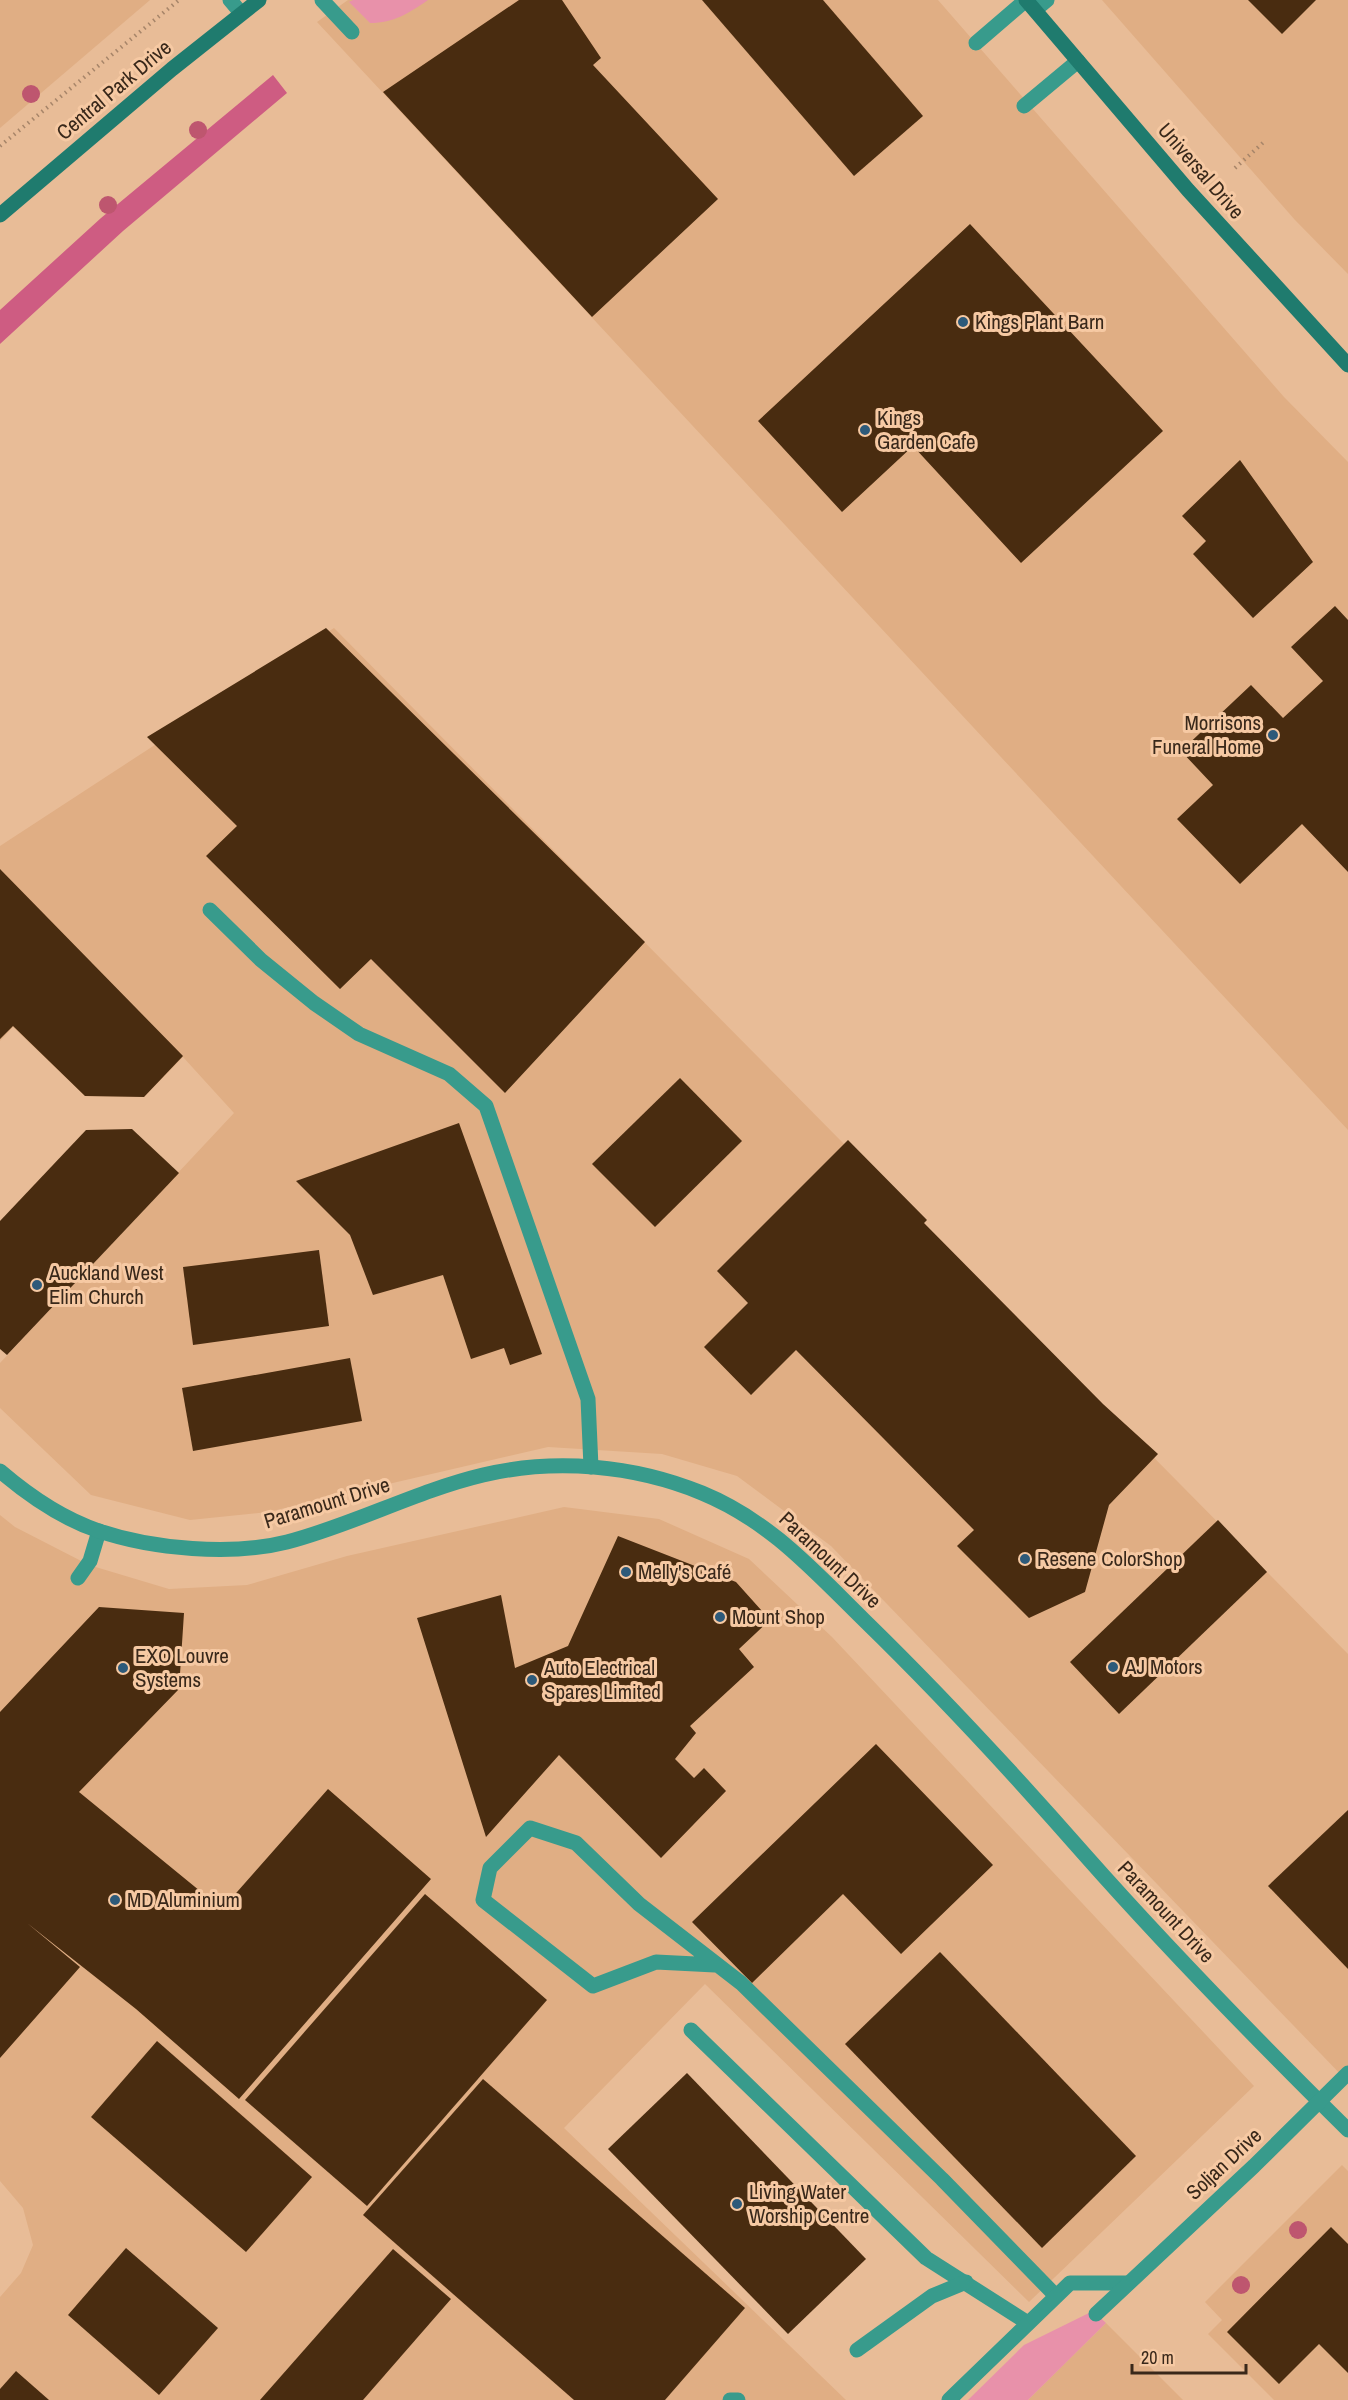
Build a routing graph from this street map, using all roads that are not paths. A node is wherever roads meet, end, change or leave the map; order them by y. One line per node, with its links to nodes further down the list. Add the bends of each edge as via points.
1 (230, 0): 5 (street)
2 (259, 0): 5 (main road, Central Park Drive)
3 (322, 0): 6 (street)
4 (1034, 3): 7 (street); 8 (main road, Universal Drive)
5 (241, 13): 10 (main road, Central Park Drive)
6 (351, 32)
7 (976, 44)
8 (1078, 61): 9 (street); 11 (main road, Universal Drive, via 1188,190)
9 (1024, 106)
10 (0, 215)
11 (1348, 365)
12 (210, 910): 13 (street, via 261,960 314,1003 359,1034 449,1074 486,1106 588,1399)
13 (591, 1467): 15 (street, Paramount Drive, via 541,1467 483,1475 284,1543 182,1549); 20 (street, Paramount Drive, via 642,1474 701,1493 774,1533 906,1660 1019,1778 1199,1980)
14 (0, 1471): 15 (street, Paramount Drive, via 53,1509)
15 (99, 1531): 16 (street, via 90,1561)
16 (78, 1578)
17 (715, 1965): 17 (street, via 639,1904 576,1843 530,1828 490,1868 483,1900 592,1986 656,1962); 24 (street, via 749,1991)
18 (691, 2030): 22 (street, via 926,2258)
19 (1348, 2073): 20 (street, Soljan Drive)
20 (1318, 2101): 21 (street, Paramount Drive); 23 (street, Soljan Drive, via 1254,2166)
21 (1348, 2130)
22 (966, 2282): 26 (street); 27 (street, via 932,2296)
23 (1126, 2283): 24 (street, via 1070,2283); 25 (street, Soljan Drive)
24 (1056, 2296): 26 (street)
25 (1095, 2314)
26 (1028, 2323): 30 (street)
27 (857, 2350)
28 (730, 2400): 29 (street)
29 (738, 2400)
30 (949, 2400)

